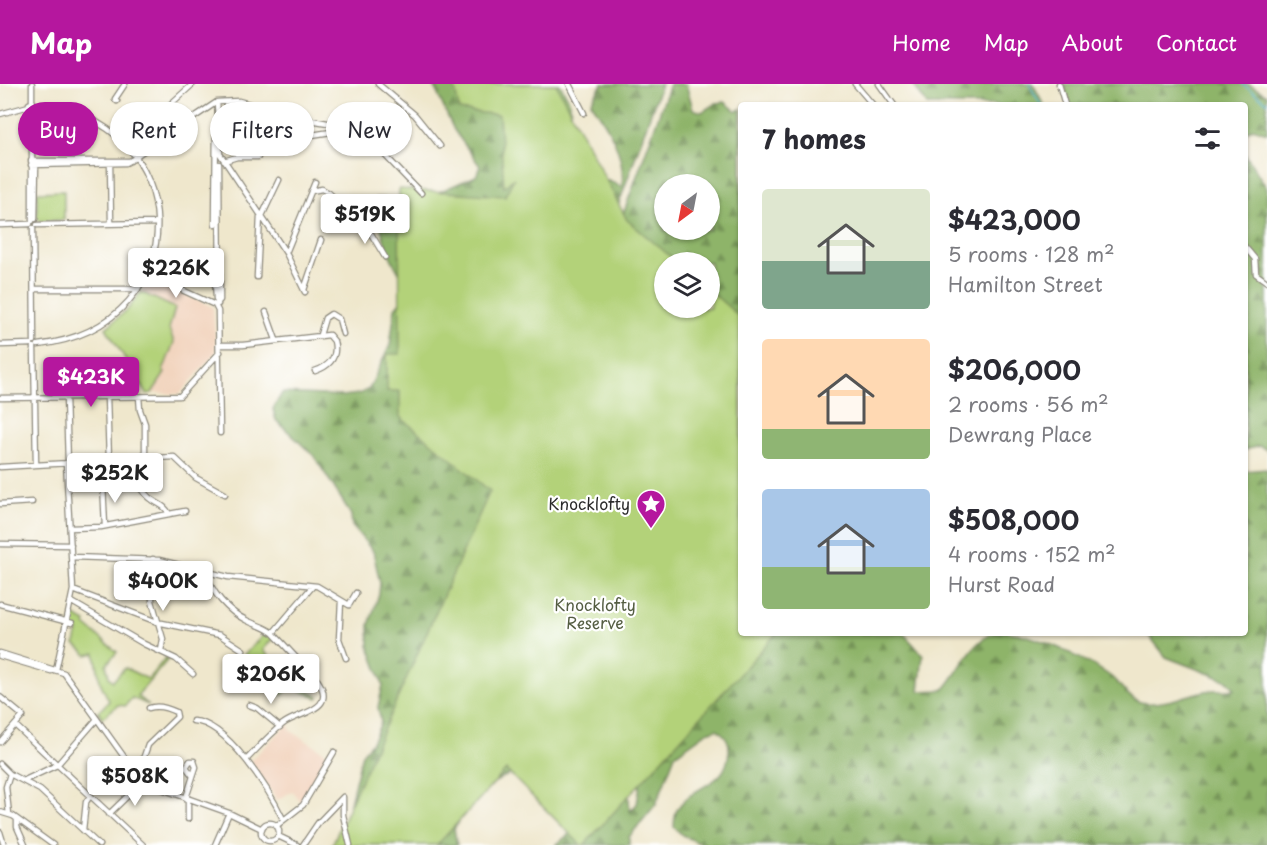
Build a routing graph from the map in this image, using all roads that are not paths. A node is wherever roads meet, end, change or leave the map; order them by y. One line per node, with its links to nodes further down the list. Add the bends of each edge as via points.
1 (32, 84): 11 (street)
2 (125, 84): 10 (street)
3 (193, 84): 9 (street)
4 (378, 84): 22 (street, via 415,115)
5 (569, 84): 20 (street)
6 (855, 84): 15 (street)
7 (879, 84): 16 (street)
8 (1059, 84): 17 (street)
9 (188, 86): 12 (street)
10 (117, 101)
11 (32, 102)
12 (171, 102)
13 (216, 102): 14 (street)
14 (245, 102)
15 (870, 102)
16 (892, 102)
17 (1064, 102)
18 (210, 106): 27 (street)
19 (18, 109): 21 (street)
20 (584, 113)
21 (0, 114)
22 (440, 146)
23 (33, 156): 30 (street)
24 (215, 156): 40 (street)
25 (220, 156): 31 (street)
26 (387, 156): 35 (street)
27 (136, 157): 29 (street); 38 (street, via 150,187)
28 (258, 157): 31 (street, via 237,157)
29 (110, 161): 30 (street); 37 (street)
30 (33, 162): 39 (street)
31 (222, 163): 36 (street); 52 (street)
32 (279, 180): 36 (street)
33 (315, 183): 34 (street)
34 (311, 191): 44 (street); 45 (street, via 326,191 370,232)
35 (421, 193)
36 (260, 217): 44 (street); 47 (street)
37 (111, 223): 38 (street); 39 (street)
38 (156, 223): 46 (street, via 155,246)
39 (33, 224): 41 (street); 50 (street)
40 (215, 224)
41 (0, 225)
42 (321, 240): 44 (street, via 304,291)
43 (1248, 251): 49 (street, via 1256,262 1254,269 1259,278)
44 (285, 253)
45 (385, 257)
46 (147, 274): 51 (street); 52 (street)
47 (259, 275)
48 (215, 280): 52 (street)
49 (1267, 282)
50 (34, 289): 51 (street); 57 (street)
51 (138, 289): 57 (street, via 120,311 97,328 66,340)
52 (217, 304): 59 (street)
53 (266, 312): 56 (street)
54 (343, 334): 55 (street, via 339,320 331,314 325,318)
55 (320, 335): 56 (street); 61 (street, via 333,338 335,354 327,366)
56 (276, 340): 59 (street)
57 (34, 344): 58 (street); 62 (street)
58 (0, 345)
59 (219, 345): 60 (street)
60 (219, 352): 65 (street, via 180,396); 67 (street)
61 (315, 371)
62 (35, 397): 63 (street); 66 (street); 72 (street)
63 (66, 397): 64 (street); 71 (street)
64 (107, 397): 65 (street); 70 (street)
65 (139, 397): 69 (street, via 140,413 145,420)
66 (0, 398)
67 (220, 433)
68 (136, 458): 69 (street); 70 (street); 79 (street, via 143,493)
69 (145, 458): 75 (street, via 176,457 196,478)
70 (109, 460): 71 (street)
71 (67, 463): 72 (street); 81 (street)
72 (36, 465): 73 (street)
73 (0, 467)
74 (103, 483): 80 (street)
75 (225, 494)
76 (32, 502): 77 (street)
77 (0, 504)
78 (185, 511): 79 (street)
79 (170, 514): 80 (street)
80 (105, 526): 81 (street)
81 (70, 528): 83 (street)
82 (0, 544): 83 (street)
83 (71, 545): 84 (street)
84 (72, 557): 85 (street); 88 (street)
85 (153, 559): 86 (street); 94 (street, via 152,594)
86 (207, 572): 87 (street); 95 (street, via 219,598 233,612)
87 (312, 587): 90 (street, via 321,588); 95 (street)
88 (73, 590): 92 (street); 94 (street)
89 (357, 593): 90 (street, via 349,605)
90 (341, 601): 99 (street, via 339,639)
91 (0, 602): 93 (street)
92 (72, 602): 93 (street); 97 (street)
93 (70, 622): 100 (street)
94 (157, 622): 96 (street, via 219,635); 97 (street, via 163,639)
95 (273, 633): 108 (street, via 318,681 323,695 314,710)
96 (243, 650)
97 (161, 651): 101 (street)
98 (0, 654): 100 (street, via 47,670)
99 (346, 658)
100 (58, 664): 105 (street)
101 (193, 675)
102 (0, 697): 107 (street, via 22,716)
103 (249, 705): 108 (street)
104 (151, 706): 115 (street, via 174,711 177,717 146,747)
105 (98, 719): 113 (street); 115 (street)
106 (193, 721): 111 (street, via 218,733)
107 (15, 725): 109 (street); 113 (street)
108 (280, 727): 111 (street)
109 (0, 742)
110 (334, 752): 127 (street, via 303,805)
111 (246, 760): 127 (street)
112 (0, 764): 114 (street)
113 (57, 765): 117 (street); 119 (street)
114 (10, 774): 117 (street); 123 (street, via 6,788)
115 (137, 776): 118 (street)
116 (193, 776): 120 (street)
117 (24, 780): 130 (street)
118 (142, 782): 120 (street); 124 (street)
119 (90, 796): 124 (street); 130 (street)
120 (187, 798): 122 (street); 126 (street)
121 (0, 812): 123 (street)
122 (229, 813): 129 (street); 139 (street)
123 (9, 814): 125 (street)
124 (109, 814): 138 (street)
125 (17, 819): 135 (street); 136 (street)
126 (188, 819)
127 (283, 819): 128 (street)
128 (276, 825): 129 (street, via 268,823); 133 (street)
129 (262, 828): 132 (street)
130 (83, 830): 137 (street)
131 (0, 832): 134 (street)
132 (263, 837): 133 (street); 140 (street)
133 (276, 840): 141 (street)
134 (4, 845)
135 (25, 845)
136 (53, 845)
137 (99, 845)
138 (143, 845)
139 (215, 845)
140 (260, 845)
141 (296, 845)
142 (303, 845): 143 (street, via 343,797)
143 (350, 845)

